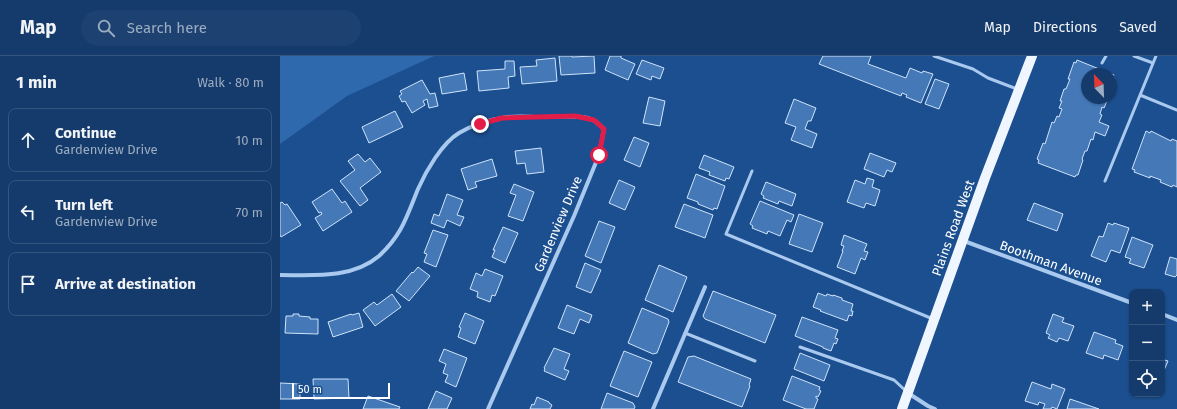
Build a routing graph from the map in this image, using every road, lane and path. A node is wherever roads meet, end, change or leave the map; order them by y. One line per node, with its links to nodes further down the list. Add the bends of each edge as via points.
1 (934, 56): 8 (lane, via 973,69)
2 (1032, 56): 8 (main road, Plains Road West)
3 (1106, 56): 7 (lane)
4 (1134, 56): 6 (lane)
5 (1156, 56): 6 (lane)
6 (1153, 63): 9 (lane)
7 (1102, 64)
8 (1019, 90): 13 (main road, Plains Road West)
9 (1140, 95): 10 (lane); 12 (lane)
10 (1177, 110)
11 (752, 171): 18 (lane, via 726,234)
12 (1105, 181)
13 (963, 241): 16 (street, Boothman Avenue); 18 (main road, Plains Road West)
14 (280, 275): 24 (street, Gardenview Drive, via 338,274 359,267 378,256 396,238 406,221 432,162 458,133 502,118 575,116 594,120 604,129 599,155)
15 (705, 287): 20 (street)
16 (1129, 302)
17 (1165, 315): 19 (street)
18 (934, 320): 23 (main road, Plains Road West)
19 (1177, 320)
20 (685, 333): 22 (lane); 25 (street)
21 (800, 347): 23 (lane, via 894,380)
22 (755, 361)
23 (908, 393): 26 (main road, Plains Road West); 27 (street)
24 (488, 409)
25 (653, 409)
26 (902, 409)
27 (934, 409)

